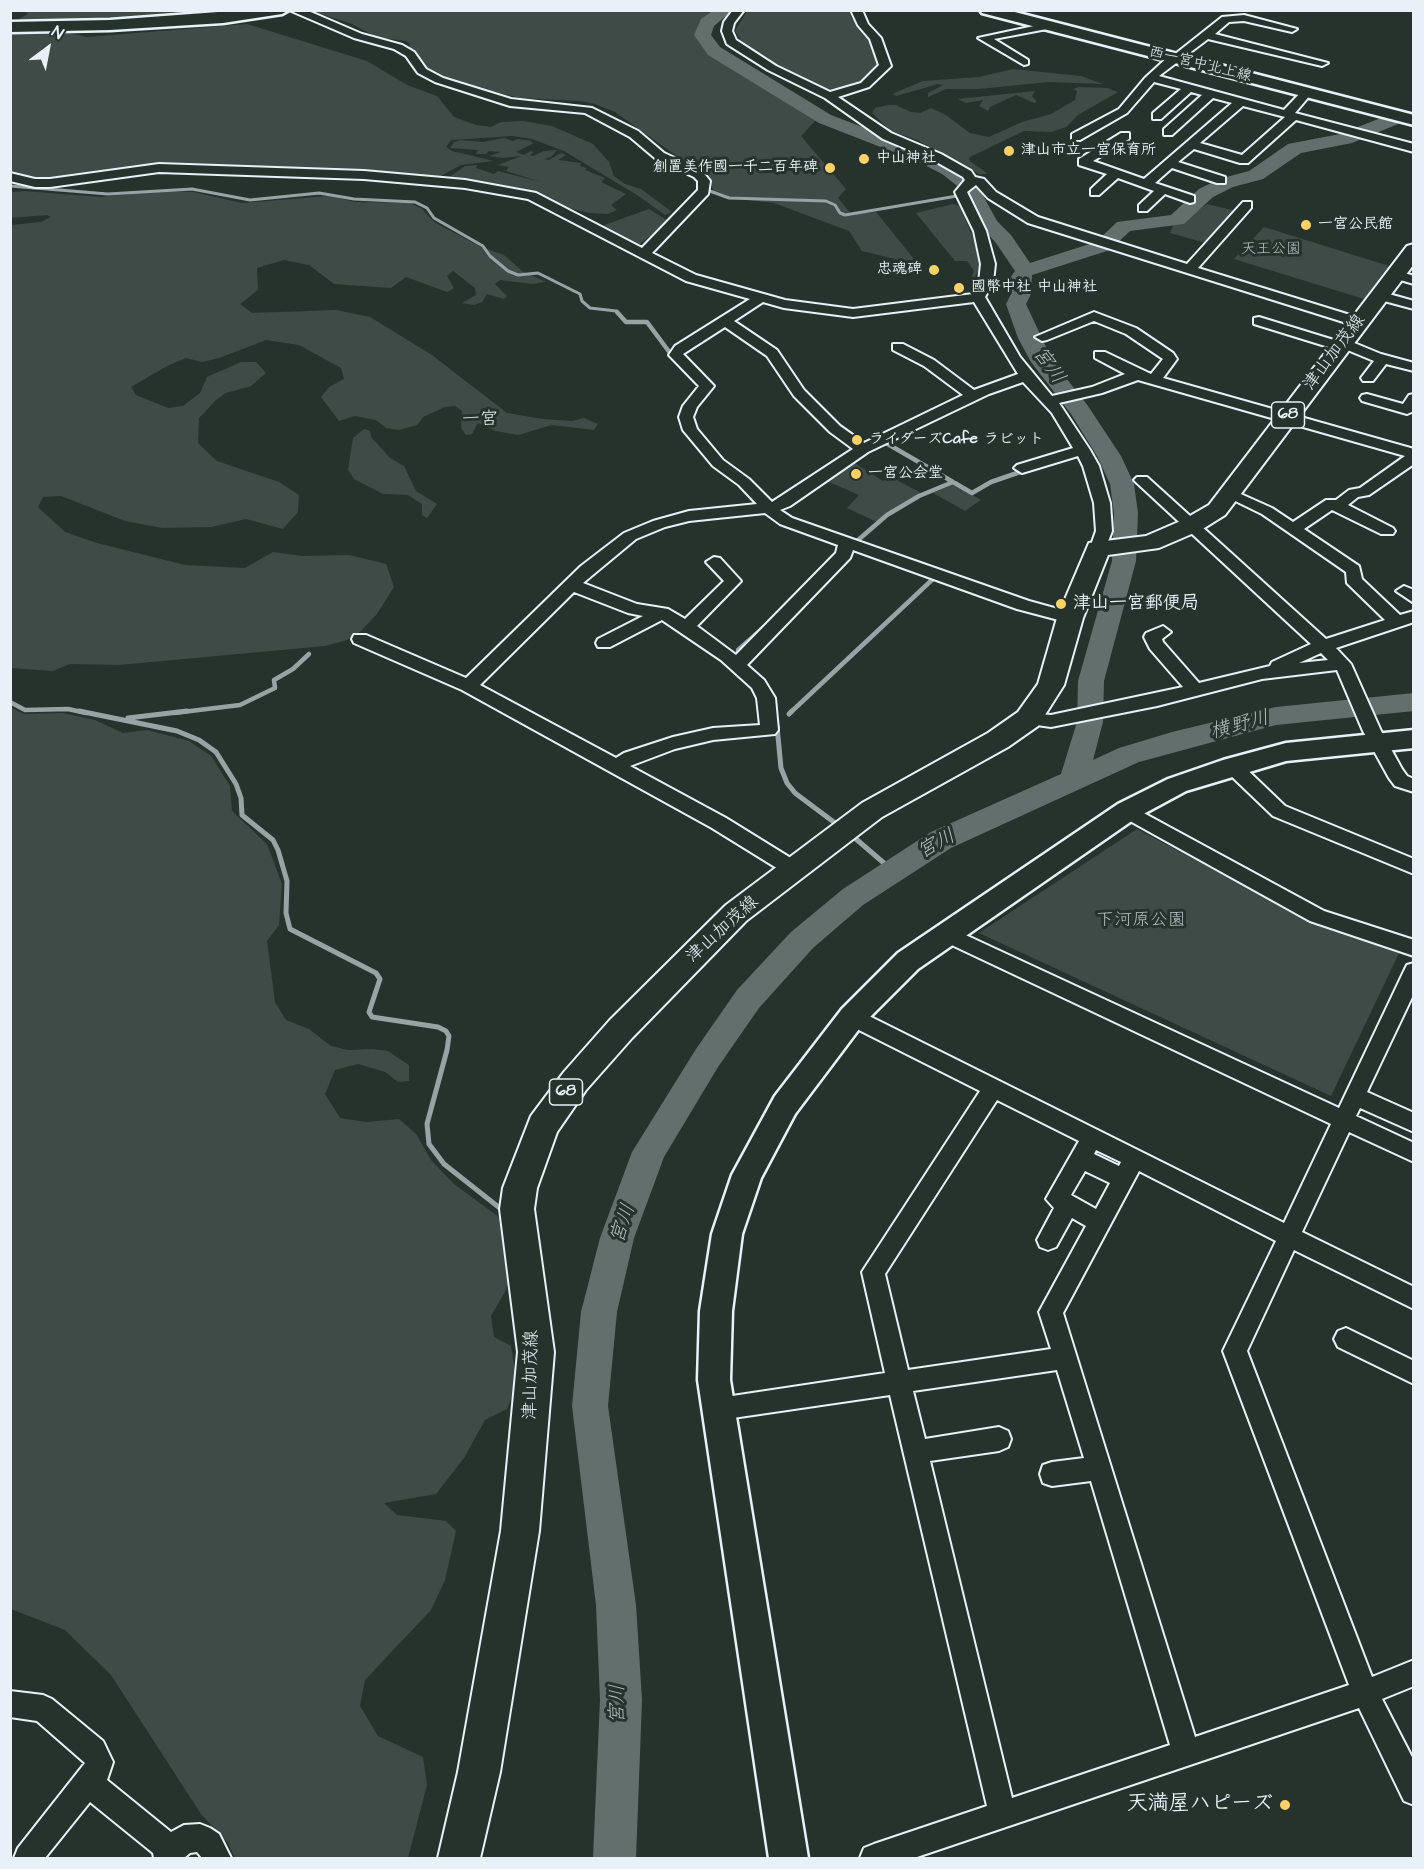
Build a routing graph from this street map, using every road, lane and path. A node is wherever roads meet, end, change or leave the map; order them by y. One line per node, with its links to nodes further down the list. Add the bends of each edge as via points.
1 (282, 10): 8 (street, via 133,24)
2 (294, 10): 40 (street, via 358,36 398,47 410,54 422,71 439,80 500,100 588,110 634,134 660,156 698,174 704,181 704,191)
3 (739, 10): 18 (street, via 729,22 731,42)
4 (856, 10): 18 (street, via 875,38 885,66 865,84)
5 (987, 10): 6 (street, 西一宮中北上線)
6 (1012, 13): 7 (street, 西一宮中北上線)
7 (1048, 26): 11 (street, 西一宮中北上線); 12 (street, via 984,38)
8 (10, 27)
9 (1292, 29): 10 (street, via 1244,18 1226,20)
10 (1207, 35): 11 (street); 13 (street)
11 (1175, 59): 14 (street); 16 (street, 西一宮中北上線)
12 (1024, 62)
13 (1322, 63)
14 (1152, 78): 15 (street); 25 (street, via 1123,111)
15 (1190, 87): 17 (street); 21 (street)
16 (1307, 92): 20 (street); 22 (street, 西一宮中北上線)
17 (1211, 93): 19 (street); 23 (street)
18 (829, 96): 32 (street, via 887,136 937,157)
19 (1241, 101): 20 (street); 26 (street)
20 (1290, 115): 26 (street, via 1244,160); 27 (street)
21 (1157, 116)
22 (1413, 120)
23 (1168, 132)
24 (1125, 136): 29 (street, via 1083,162)
25 (1076, 138)
26 (1191, 144): 28 (street)
27 (1413, 148)
28 (1169, 163): 31 (street); 33 (street)
29 (1116, 173): 33 (street); 35 (street)
30 (10, 177): 40 (street, via 50,183 159,168 389,177 465,184 532,196)
31 (1221, 180)
32 (968, 183): 41 (street, via 980,182 992,195 1033,220); 44 (street, via 961,192 980,231 988,264 986,282)
33 (1146, 183): 34 (street)
34 (1163, 189): 36 (street); 38 (street)
35 (1095, 192)
36 (1190, 199)
37 (1247, 205): 41 (street)
38 (1143, 208)
39 (1413, 250): 42 (main road, 津山加茂線 / 68)
40 (645, 252): 45 (street, via 691,278)
41 (1189, 270): 49 (street)
42 (1404, 277): 43 (main road, 津山加茂線 / 68)
43 (1378, 295): 46 (street); 49 (main road, 津山加茂線 / 68)
44 (978, 297): 45 (street, via 853,313); 59 (street)
45 (759, 299): 47 (street)
46 (1413, 305)
47 (726, 321): 56 (street, via 680,349 676,355); 72 (street, via 772,353 818,414)
48 (1259, 321): 51 (street)
49 (1358, 322): 51 (main road, 津山加茂線 / 68)
50 (1042, 337): 61 (street, via 1094,316 1131,331 1168,356 1170,359)
51 (1341, 344): 55 (street); 69 (main road, 津山加茂線 / 68)
52 (898, 347): 65 (street, via 929,363)
53 (1100, 355): 58 (street)
54 (705, 359): 56 (street)
55 (1383, 359): 57 (street); 60 (street)
56 (686, 366): 64 (street, via 707,386)
57 (1413, 368)
58 (1137, 375): 61 (street); 67 (street)
59 (1026, 376): 65 (street); 67 (street)
60 (1368, 378)
61 (1154, 380): 69 (street)
62 (1413, 381): 68 (street, via 1409,388)
63 (723, 382): 64 (street)
64 (704, 388): 71 (street, via 686,417)
65 (973, 396): 72 (street)
66 (1367, 398): 68 (street)
67 (1051, 401): 73 (street)
68 (1412, 404)
69 (1286, 418): 74 (street); 77 (main road, 津山加茂線 / 68)
70 (718, 438): 71 (street)
71 (700, 443): 79 (street, via 718,463 744,482)
72 (863, 449): 79 (street, via 796,496)
73 (1083, 450): 75 (street); 84 (street, via 1102,503)
74 (1413, 456): 78 (street)
75 (1022, 468)
76 (1142, 480): 80 (street)
77 (1229, 494): 80 (main road, 津山加茂線 / 68, via 1217,510); 81 (street)
78 (1338, 506): 81 (street, via 1331,503); 82 (street)
79 (766, 508): 83 (street, via 786,521); 86 (street, via 689,516 644,529 602,556)
80 (1192, 525): 84 (main road, 津山加茂線 / 68, via 1137,546); 95 (street)
81 (1295, 528): 90 (street, via 1353,570 1353,579)
82 (1387, 531)
83 (846, 542): 89 (street); 96 (street, via 844,554)
84 (1105, 547): 89 (main road, 津山加茂線 / 68)
85 (714, 562): 91 (street, via 733,581)
86 (573, 585): 87 (street, via 634,609); 99 (street)
87 (662, 613): 91 (street); 94 (street)
88 (1413, 616): 90 (street)
89 (1070, 618): 101 (main road, 津山加茂線 / 68)
90 (1396, 621): 95 (street)
91 (687, 627): 96 (street)
92 (1163, 632): 100 (street, via 1152,637 1156,645)
93 (360, 639): 99 (street)
94 (604, 644)
95 (1325, 645): 97 (street); 98 (street)
96 (739, 662): 104 (street, via 766,698 769,730 713,734 673,743 630,757)
97 (1344, 668): 98 (street); 102 (street)
98 (1263, 673): 100 (street)
99 (468, 686): 104 (street)
100 (1195, 690): 101 (street)
101 (1040, 720): 109 (main road, 津山加茂線 / 68, via 872,810)
102 (1375, 736): 103 (street); 105 (street); 106 (street, via 1401,781)
103 (1413, 739)
104 (617, 766): 109 (street)
105 (1233, 766): 107 (street, via 1177,785); 108 (street, via 1279,811)
106 (1413, 786)
107 (1127, 811): 110 (street); 111 (street, via 1317,916)
108 (1413, 867)
109 (795, 870): 147 (main road, 津山加茂線 / 68, via 736,913 621,1029 559,1102 530,1155 520,1188 517,1222 536,1352 533,1405 513,1579 479,1772)
110 (946, 934): 114 (street, via 908,961); 117 (street)
111 (1413, 948)
112 (1413, 971): 113 (street)
113 (1408, 1000): 116 (street)
114 (852, 1017): 115 (street); 132 (street, via 785,1105 747,1175 730,1224 716,1311 714,1380)
115 (993, 1089): 119 (street); 131 (street, via 873,1272)
116 (1354, 1096): 117 (street); 118 (street)
117 (1342, 1120): 120 (street); 125 (street)
118 (1413, 1123)
119 (1092, 1138): 121 (street); 122 (street)
120 (1413, 1154)
121 (1080, 1158): 122 (street); 123 (street, via 1058,1198)
122 (1129, 1169): 124 (street); 125 (street)
123 (1068, 1204): 124 (street); 126 (street)
124 (1100, 1222): 129 (street, via 1051,1312)
125 (1287, 1236): 127 (street); 138 (street, via 1235,1351)
126 (1048, 1240)
127 (1413, 1299)
128 (1346, 1339): 130 (street)
129 (1064, 1358): 131 (street); 135 (street)
130 (1413, 1373)
131 (898, 1382): 132 (street); 134 (street)
132 (719, 1409): 148 (street)
133 (999, 1439): 134 (street)
134 (915, 1452): 143 (street)
135 (1098, 1468): 136 (street); 140 (street)
136 (1052, 1474)
137 (1413, 1673): 138 (street)
138 (1365, 1693): 140 (street); 142 (street)
139 (10, 1704): 141 (street, via 43,1708 93,1751 99,1762)
140 (1186, 1752): 143 (street)
141 (89, 1782): 144 (street, via 165,1845); 145 (street)
142 (1413, 1791)
143 (1002, 1813): 149 (street)
144 (167, 1857): 146 (street, via 184,1839 200,1838)
145 (28, 1858)
146 (217, 1858)
147 (459, 1858)
148 (788, 1858)
149 (874, 1858)

